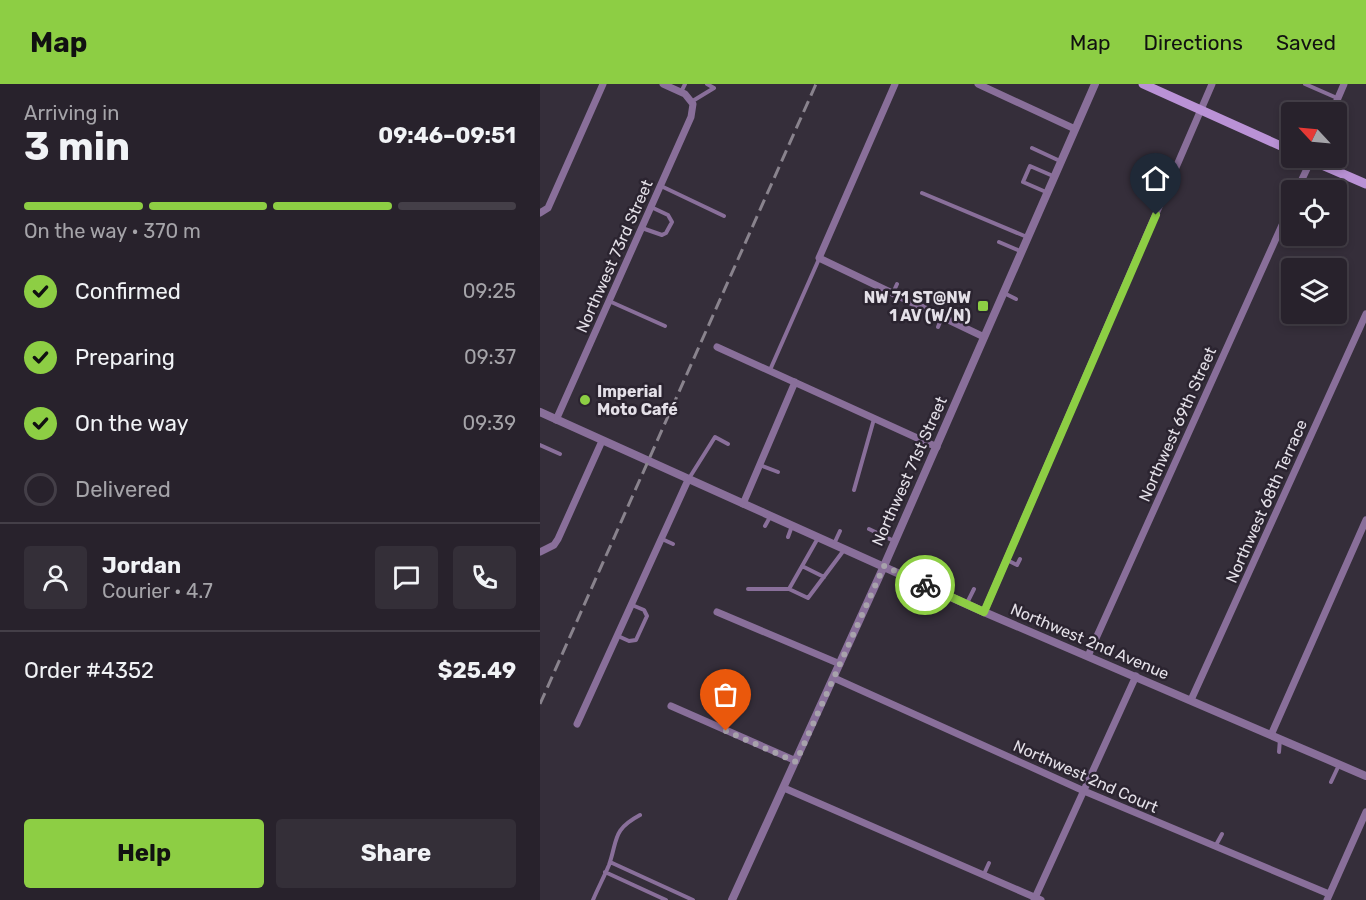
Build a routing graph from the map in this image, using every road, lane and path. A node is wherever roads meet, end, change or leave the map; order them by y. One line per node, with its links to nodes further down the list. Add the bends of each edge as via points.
1 (603, 84): 29 (street, via 548,208)
2 (663, 84): 13 (street)
3 (685, 84): 13 (lane)
4 (707, 84): 16 (lane, via 714,88)
5 (896, 84): 36 (street)
6 (978, 84): 12 (street)
7 (1095, 84): 18 (street, Northwest 71st Street)
8 (1143, 84): 17 (main road)
9 (1212, 84): 17 (street)
10 (1305, 84): 14 (lane)
11 (1344, 84): 14 (street)
12 (989, 86): 18 (street)
13 (681, 93): 16 (street)
14 (1338, 99): 15 (street)
15 (1337, 102)
16 (692, 103): 25 (street, Northwest 73rd Street, via 691,117)
17 (1201, 110): 19 (main road); 80 (street)
18 (1075, 129): 21 (street, Northwest 71st Street)
19 (1281, 146)
20 (1032, 148): 21 (lane)
21 (1060, 162): 23 (street, Northwest 71st Street)
22 (1332, 168): 24 (main road)
23 (1054, 177): 27 (street, Northwest 71st Street); 27 (lane, via 1030,166 1023,182)
24 (1366, 184)
25 (660, 186): 28 (street, Northwest 73rd Street); 30 (lane)
26 (922, 193): 33 (lane)
27 (1047, 193): 33 (street, Northwest 71st Street)
28 (651, 207): 32 (street, Northwest 73rd Street); 32 (lane, via 668,215 670,227 662,235)
29 (540, 213)
30 (724, 216)
31 (1281, 227): 92 (street, Northwest 69th Street)
32 (641, 228): 41 (street, Northwest 73rd Street)
33 (1027, 237): 35 (street, Northwest 71st Street)
34 (999, 242): 35 (lane)
35 (1021, 251): 39 (street, Northwest 71st Street)
36 (819, 258): 38 (street); 50 (lane)
37 (897, 284): 38 (lane)
38 (893, 293): 44 (street)
39 (1003, 293): 40 (lane); 48 (street, Northwest 71st Street)
40 (1016, 299)
41 (608, 301): 45 (lane); 54 (street, Northwest 73rd Street)
42 (968, 313): 46 (lane)
43 (1366, 314): 96 (street, Northwest 68th Terrace)
44 (942, 317): 46 (street); 47 (lane)
45 (665, 326)
46 (962, 326): 48 (street)
47 (938, 327)
48 (984, 337): 58 (street, Northwest 71st Street)
49 (717, 347): 50 (street)
50 (770, 371): 51 (street)
51 (795, 382): 53 (street); 60 (street)
52 (540, 412): 54 (street, Northwest 2nd Avenue)
53 (875, 419): 58 (street); 63 (lane)
54 (556, 420): 55 (street, Northwest 2nd Avenue)
55 (602, 441): 62 (street, Northwest 2nd Avenue); 78 (street, via 558,539)
56 (728, 444): 62 (lane, via 715,437)
57 (540, 446): 59 (lane)
58 (937, 447): 74 (street, Northwest 71st Street)
59 (560, 454)
60 (760, 465): 61 (lane); 64 (street)
61 (778, 472)
62 (688, 480): 64 (street, Northwest 2nd Avenue); 73 (street)
63 (854, 490)
64 (742, 504): 65 (street, Northwest 2nd Avenue)
65 (770, 516): 67 (lane); 68 (street, Northwest 2nd Avenue)
66 (1366, 520): 99 (street)
67 (765, 526)
68 (792, 526): 71 (lane); 72 (street, Northwest 2nd Avenue)
69 (869, 529): 74 (lane)
70 (840, 531): 76 (lane)
71 (788, 537)
72 (818, 537): 76 (street, Northwest 2nd Avenue); 81 (lane)
73 (662, 539): 75 (lane); 87 (street)
74 (895, 541): 82 (street, Northwest 71st Street)
75 (673, 544)
76 (834, 544): 77 (street, Northwest 2nd Avenue)
77 (844, 549): 82 (street, Northwest 2nd Avenue); 83 (lane)
78 (540, 552)
79 (1020, 559): 80 (lane, via 1017,565)
80 (1006, 560): 90 (street)
81 (802, 566): 83 (lane); 85 (lane)
82 (884, 566): 88 (street, Northwest 2nd Avenue); 93 (street, Northwest 71st Street)
83 (824, 577): 85 (lane, via 808,598)
84 (748, 589): 85 (lane)
85 (789, 589)
86 (974, 589): 88 (lane)
87 (632, 604): 91 (street); 91 (lane, via 647,616 636,640)
88 (967, 604): 90 (street, Northwest 2nd Avenue)
89 (717, 612): 93 (street)
90 (984, 612): 92 (street, Northwest 2nd Avenue)
91 (617, 636): 98 (street)
92 (1088, 656): 94 (street, Northwest 2nd Avenue)
93 (840, 664): 95 (street, Northwest 71st Street)
94 (1136, 676): 96 (street, Northwest 2nd Avenue); 106 (street)
95 (834, 678): 101 (street, Northwest 71st Street); 106 (street, Northwest 2nd Court)
96 (1191, 700): 99 (street, Northwest 2nd Avenue)
97 (671, 706): 101 (street)
98 (577, 724)
99 (1275, 736): 100 (lane); 102 (street, Northwest 2nd Avenue)
100 (1279, 752)
101 (796, 762): 105 (street, Northwest 71st Street)
102 (1339, 765): 103 (street, Northwest 2nd Avenue); 104 (lane)
103 (1366, 776)
104 (1331, 782)
105 (784, 788): 114 (street); 116 (street, Northwest 71st Street)
106 (1084, 791): 110 (street, Northwest 2nd Court); 117 (street)
107 (1366, 812): 115 (street)
108 (640, 815): 111 (lane, via 625,823 611,850)
109 (1221, 834): 110 (lane)
110 (1216, 846): 115 (street, Northwest 2nd Court)
111 (610, 862): 113 (lane); 120 (lane)
112 (989, 863): 114 (lane)
113 (605, 872): 118 (lane); 119 (lane)
114 (983, 875): 117 (street)
115 (1328, 897)
116 (734, 899)
117 (1037, 899)
118 (593, 900)
119 (666, 900)
120 (693, 900)

